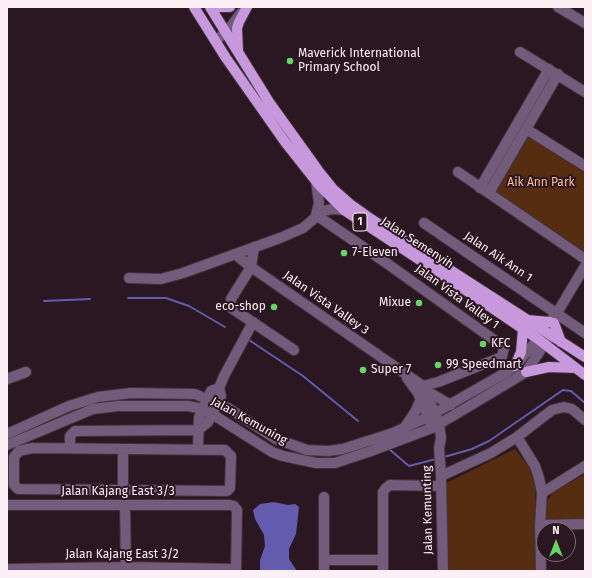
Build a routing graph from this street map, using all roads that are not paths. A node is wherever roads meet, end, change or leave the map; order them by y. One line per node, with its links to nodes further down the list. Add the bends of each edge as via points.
1 (194, 7): 10 (main road, Jalan Semenyih / 1)
2 (210, 7): 9 (main road, Jalan Semenyih / 1)
3 (217, 7): 4 (main road)
4 (230, 7)
5 (240, 7): 9 (street)
6 (247, 7): 9 (street); 12 (main road, via 237,28)
7 (558, 7): 8 (street)
8 (585, 23)
9 (224, 30): 10 (street); 12 (main road, Jalan Semenyih / 1)
10 (213, 37): 19 (main road, Jalan Semenyih / 1, via 262,109)
11 (520, 52): 13 (street)
12 (239, 53): 33 (main road, Jalan Semenyih / 1, via 269,102 333,189 371,219)
13 (549, 69): 14 (street); 20 (street)
14 (558, 74): 15 (street); 16 (street)
15 (585, 92)
16 (526, 129): 17 (street); 20 (street)
17 (585, 166)
18 (458, 172): 20 (street)
19 (316, 180): 21 (main road, Jalan Semenyih / 1); 22 (street, via 319,203)
20 (484, 190): 26 (street)
21 (344, 210): 22 (street, via 333,208); 33 (main road, Jalan Semenyih / 1, via 470,293)
22 (316, 215): 24 (street, via 303,228); 45 (street, Jalan Vista Valley 1, via 504,347 502,357)
23 (424, 223): 30 (street, Jalan Aik Ann 1)
24 (254, 247): 25 (street); 28 (street)
25 (235, 254): 28 (street, Jalan Vista Valley 3); 29 (street, via 161,279)
26 (585, 259)
27 (585, 266): 30 (street)
28 (251, 267): 31 (street, via 230,299 230,307); 46 (street, Jalan Vista Valley 3, via 402,372)
29 (129, 278)
30 (557, 313): 32 (street); 34 (street, Jalan Aik Ann 1)
31 (253, 322): 37 (street); 47 (street)
32 (552, 322): 33 (main road); 35 (street); 36 (main road)
33 (525, 324): 35 (main road, Jalan Semenyih / 1); 39 (main road, via 520,352)
34 (585, 333)
35 (544, 337): 36 (main road, Jalan Semenyih / 1); 39 (street, Jalan Kemuning); 40 (main road, Jalan Semenyih / 1); 42 (street, Jalan Kemuning)
36 (561, 342): 38 (main road, Jalan Semenyih / 1)
37 (294, 350)
38 (585, 357)
39 (514, 366): 49 (street, Jalan Kemuning)
40 (576, 368): 42 (main road, via 549,367); 43 (main road, Jalan Semenyih / 1)
41 (26, 372): 44 (street)
42 (526, 372): 50 (street, Jalan Kemuning)
43 (585, 375)
44 (7, 379)
45 (438, 382): 46 (street, Jalan Vista Valley 1); 48 (street, via 434,385)
46 (423, 392): 48 (street, Jalan Vista Valley 3); 51 (street); 55 (street, via 415,412)
47 (215, 395): 52 (street); 55 (street, Jalan Kemuning, via 228,408 276,439 307,450 343,449); 57 (street, Jalan Kemuning, via 131,394 98,397 69,406)
48 (437, 397): 49 (street, Jalan Vista Valley 3)
49 (450, 405): 51 (street, Jalan Kemuning)
50 (456, 414): 54 (street, Jalan Kemuning); 60 (street, via 449,422)
51 (432, 415): 54 (street); 55 (street, Jalan Kemuning)
52 (206, 416): 54 (street, Jalan Kemuning, via 224,420 272,452 316,462 335,463); 56 (street); 59 (street, Jalan Kemuning, via 188,406 118,406 93,409)
53 (585, 420): 58 (street, via 572,409 564,407 552,410)
54 (435, 426): 60 (street)
55 (405, 427)
56 (198, 430): 62 (street, via 74,431 70,436); 64 (street)
57 (7, 434)
58 (517, 437): 66 (street); 68 (street, via 535,466)
59 (11, 443): 61 (street)
60 (440, 447): 66 (street, Jalan Kemunting)
61 (33, 448): 62 (street); 67 (street, via 19,451 14,457 14,485 18,489)
62 (70, 448): 63 (street)
63 (123, 449): 64 (street); 67 (street)
64 (198, 449): 67 (street, via 228,452 229,490)
65 (585, 466): 68 (street)
66 (441, 481): 74 (street, via 390,485 383,492); 80 (street, Jalan Kemunting)
67 (123, 490)
68 (542, 493): 72 (street)
69 (324, 497): 73 (street)
70 (7, 505): 71 (street, Jalan Kajang East 3/3)
71 (125, 505): 76 (street); 77 (street, Jalan Kajang East 3/3, via 234,506 237,510)
72 (540, 522)
73 (324, 560): 74 (street); 78 (street)
74 (383, 560): 79 (street)
75 (7, 569): 76 (street, Jalan Kajang East 3/2)
76 (126, 569): 77 (street, Jalan Kajang East 3/2)
77 (236, 570)
78 (324, 571)
79 (383, 571)
80 (443, 571)

